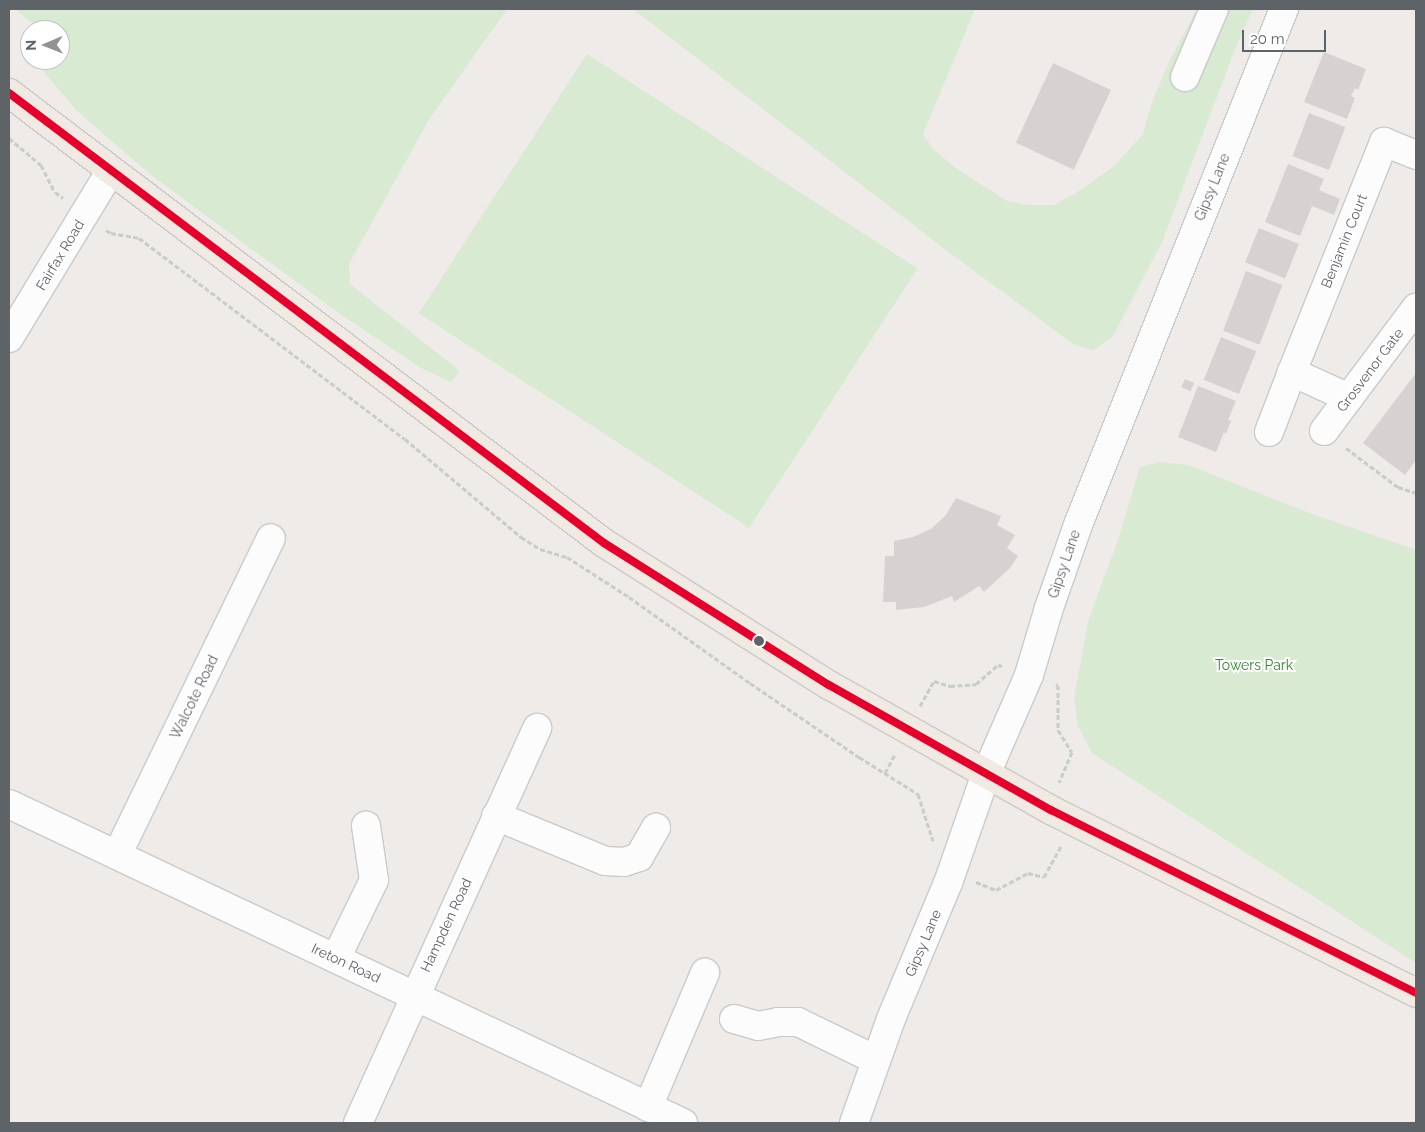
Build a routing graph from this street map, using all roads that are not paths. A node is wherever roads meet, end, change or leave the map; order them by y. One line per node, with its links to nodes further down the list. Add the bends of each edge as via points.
1 (1214, 9): 3 (street)
2 (1284, 9): 15 (street, Gipsy Lane, via 1078,525 1029,675)
3 (1185, 77)
4 (9, 93): 6 (highway)
5 (1416, 154): 9 (street, Benjamin Court, via 1384,142)
6 (110, 172): 8 (street, Fairfax Road); 15 (highway, via 604,542 829,686)
7 (1416, 308): 10 (street, Grosvenor Gate)
8 (11, 331)
9 (1292, 372): 10 (street); 11 (street, Benjamin Court)
10 (1349, 398): 12 (street, Grosvenor Gate)
11 (1269, 432)
12 (1324, 432)
13 (271, 538): 20 (street, Walcote Road)
14 (537, 728): 17 (street, Hampden Road)
15 (986, 774): 23 (highway, via 1074,822); 26 (street, Gipsy Lane, via 952,873)
16 (9, 804): 20 (street, Ireton Road)
17 (496, 816): 19 (street, via 606,861 624,862 639,857); 24 (street, Hampden Road)
18 (366, 826): 21 (street, via 374,880)
19 (656, 827)
20 (117, 855): 21 (street, Ireton Road)
21 (336, 958): 24 (street, Ireton Road)
22 (705, 973): 27 (street)
23 (1416, 993)
24 (414, 995): 27 (street, Ireton Road); 28 (street, Hampden Road)
25 (734, 1019): 26 (street, via 758,1026 798,1022)
26 (876, 1060): 30 (street, Gipsy Lane)
27 (648, 1107): 29 (street, Ireton Road)
28 (358, 1123)
29 (683, 1123)
30 (854, 1123)

